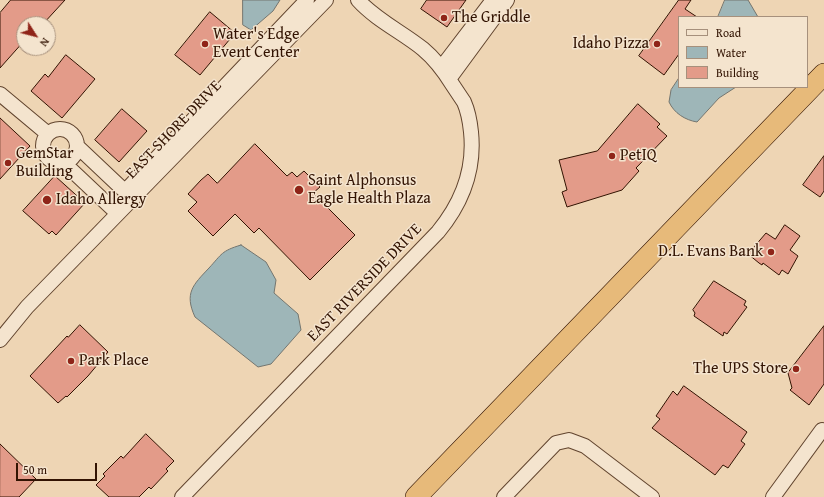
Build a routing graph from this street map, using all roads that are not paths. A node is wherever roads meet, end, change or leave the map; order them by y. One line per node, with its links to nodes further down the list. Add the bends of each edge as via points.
1 (307, 0): 12 (street, EAST SHORE DRIVE)
2 (326, 0): 12 (street, EAST SHORE DRIVE)
3 (358, 0): 6 (street, EAST RIVERSIDE DRIVE, via 377,17 423,49)
4 (493, 0): 6 (street)
5 (507, 0): 6 (street)
6 (445, 74): 17 (street, EAST RIVERSIDE DRIVE, via 464,103 470,124 472,154 467,181 449,218)
7 (824, 74): 18 (highway)
8 (0, 94): 9 (street)
9 (48, 134): 10 (street, via 57,130 67,131 75,137); 11 (street, via 43,145 45,155 53,162)
10 (78, 147): 11 (street, via 73,158); 12 (street)
11 (64, 163): 13 (street)
12 (128, 195): 13 (street, EAST SHORE DRIVE)
13 (113, 210): 14 (street, EAST SHORE DRIVE); 15 (street, EAST SHORE DRIVE)
14 (0, 325)
15 (0, 340)
16 (823, 430): 21 (street)
17 (182, 497)
18 (416, 497)
19 (504, 497): 20 (street, via 556,443 569,440 585,446)
20 (652, 497)
21 (773, 497)

